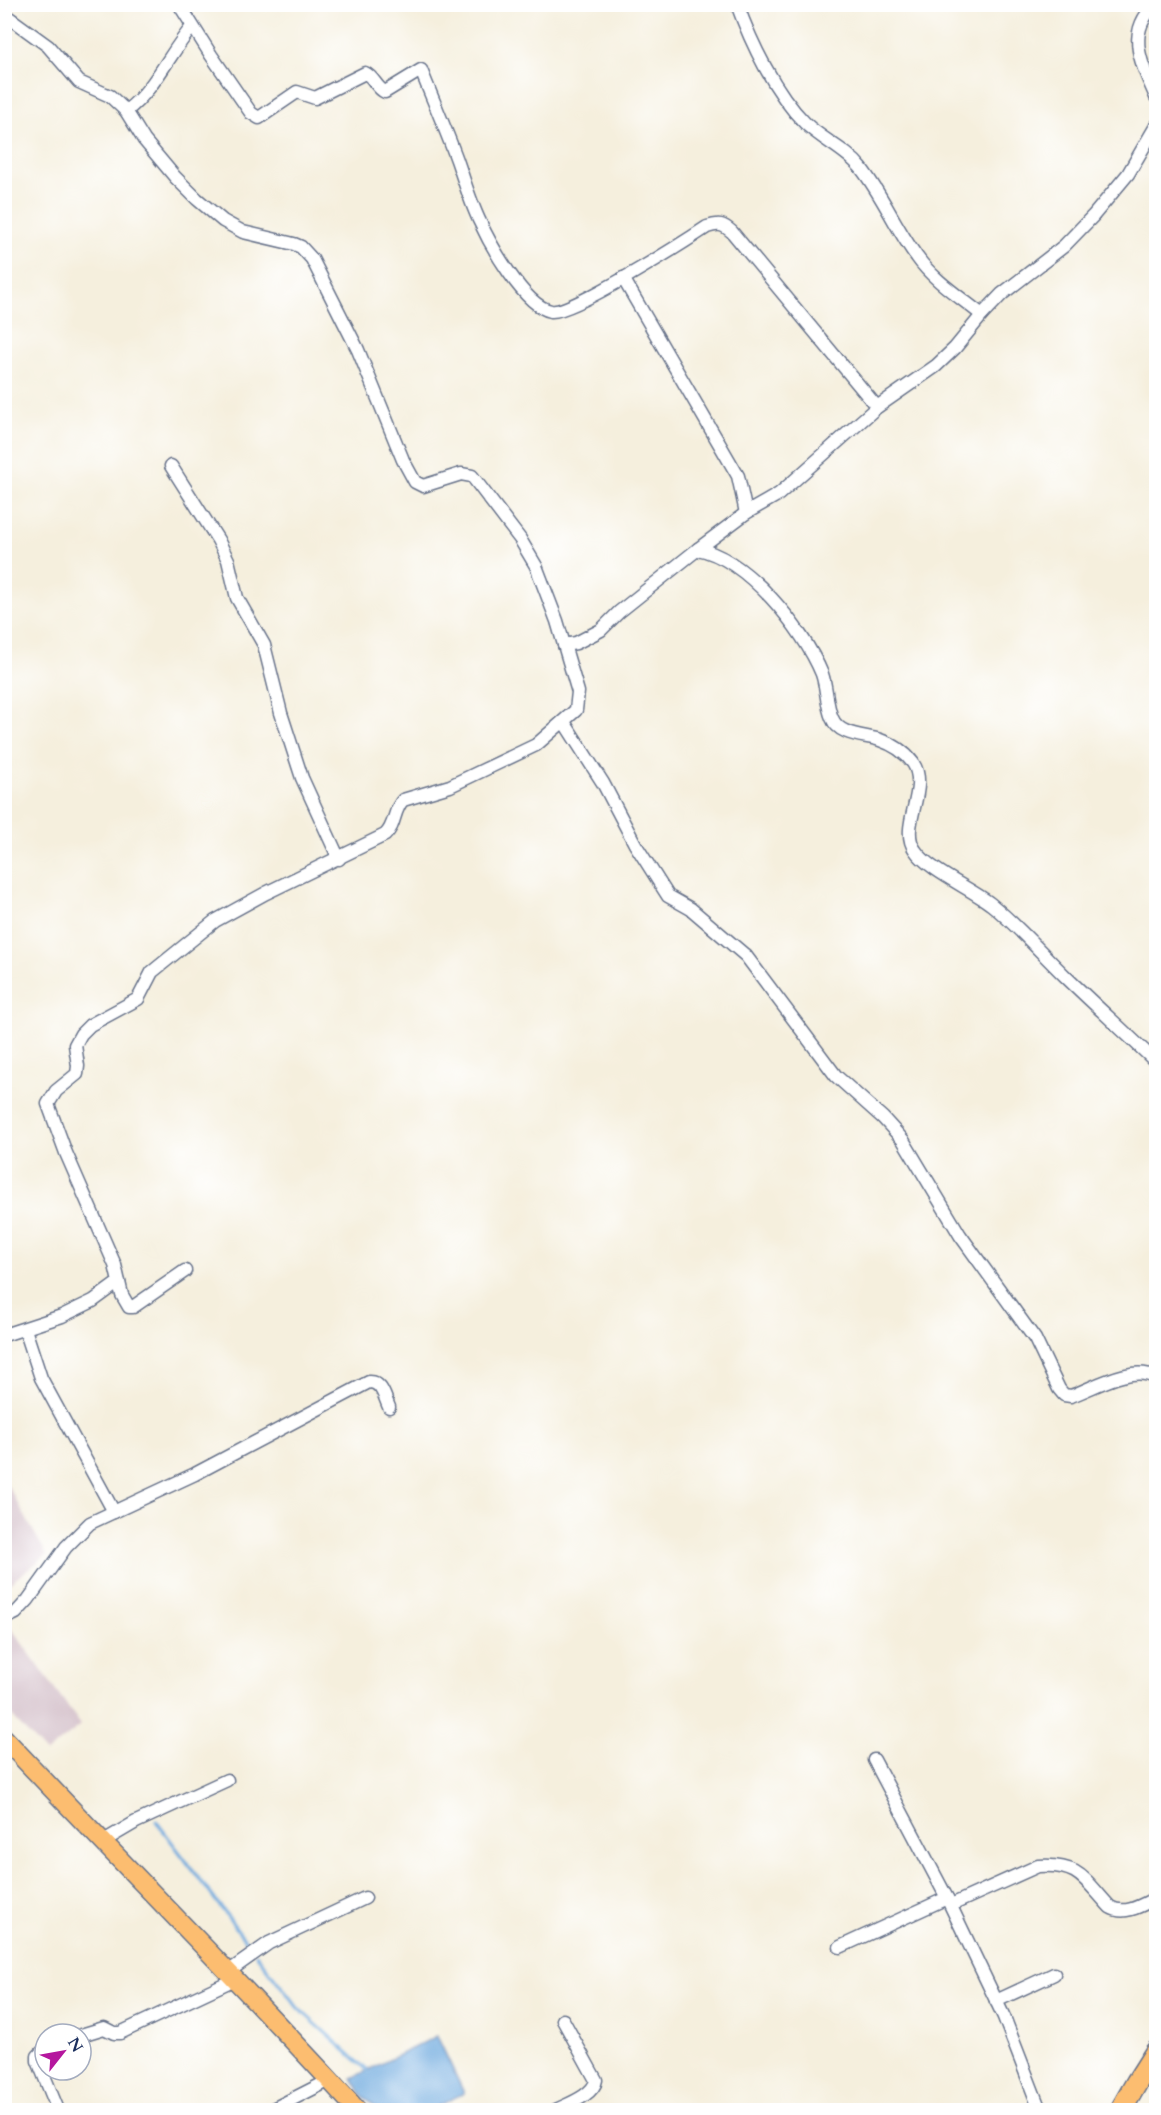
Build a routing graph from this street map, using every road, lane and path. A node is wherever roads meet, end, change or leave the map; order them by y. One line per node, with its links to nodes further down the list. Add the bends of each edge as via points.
1 (179, 4): 5 (street)
2 (737, 4): 10 (street, via 749,38 786,100 803,121 860,167 918,259)
3 (1156, 4): 6 (street, via 1141,22 1137,45)
4 (4, 14): 7 (street, via 48,46 79,82 110,96)
5 (192, 27): 7 (street, via 152,85); 9 (street, via 259,118 297,92 315,98 365,73 385,92 421,70 479,220 527,295 552,312 564,310)
6 (1156, 97)
7 (126, 111): 15 (street, via 169,169 223,221 243,232 294,244 307,252 358,350 415,482 423,486 461,474 476,479 536,566)
8 (1156, 126): 10 (street, via 1128,174 1093,216 1064,246 1002,294)
9 (623, 278): 11 (street, via 707,227 724,224); 13 (street, via 738,476)
10 (982, 315): 11 (street, via 936,366)
11 (877, 407): 13 (street, via 779,494)
12 (171, 466): 17 (street, via 228,560 237,598 264,645 302,778)
13 (746, 513): 14 (street)
14 (698, 549): 15 (street, via 601,630 576,644); 18 (street, via 712,552 733,565 779,606 822,674 837,725 847,732 891,745 914,765 919,781 909,838 914,850 992,905)
15 (564, 645): 16 (street, via 578,692 576,710)
16 (564, 722): 17 (street, via 536,745 498,764 450,786 403,800 388,832); 23 (street, via 668,896 691,909 746,956 836,1076 903,1140 960,1234 1035,1339 1064,1395 1071,1396 1128,1374 1146,1373)
17 (339, 859): 20 (street, via 214,921 152,972 138,999 90,1025 77,1039 77,1074 56,1091 48,1104)
18 (1156, 1062)
19 (185, 1271): 20 (street, via 133,1307 126,1303)
20 (119, 1282): 21 (street, via 62,1316)
21 (25, 1329): 22 (street); 25 (street, via 41,1378)
22 (4, 1335)
23 (1156, 1378)
24 (389, 1407): 25 (street, via 380,1385 369,1382)
25 (114, 1512): 26 (street, via 90,1523 78,1534 16,1613)
26 (4, 1619)
27 (4, 1738): 30 (main road)
28 (874, 1760): 33 (street)
29 (227, 1780): 30 (street, via 135,1822)
30 (102, 1842): 36 (main road)
31 (365, 1898): 36 (street, via 269,1942)
32 (1156, 1898): 33 (street, via 1117,1911 1078,1873 1053,1865 1038,1866)
33 (949, 1901): 34 (street); 37 (street)
34 (840, 1947)
35 (1054, 1974): 37 (street)
36 (231, 1975): 39 (street, via 120,2033 104,2028); 41 (main road)
37 (996, 2001): 47 (street)
38 (563, 2020): 46 (street, via 597,2080 591,2091)
39 (93, 2031)
40 (1156, 2052): 48 (highway)
41 (330, 2080): 44 (street); 45 (main road)
42 (47, 2082): 43 (street)
43 (58, 2110)
44 (271, 2110)
45 (357, 2110)
46 (556, 2110)
47 (1040, 2110)
48 (1121, 2110)

